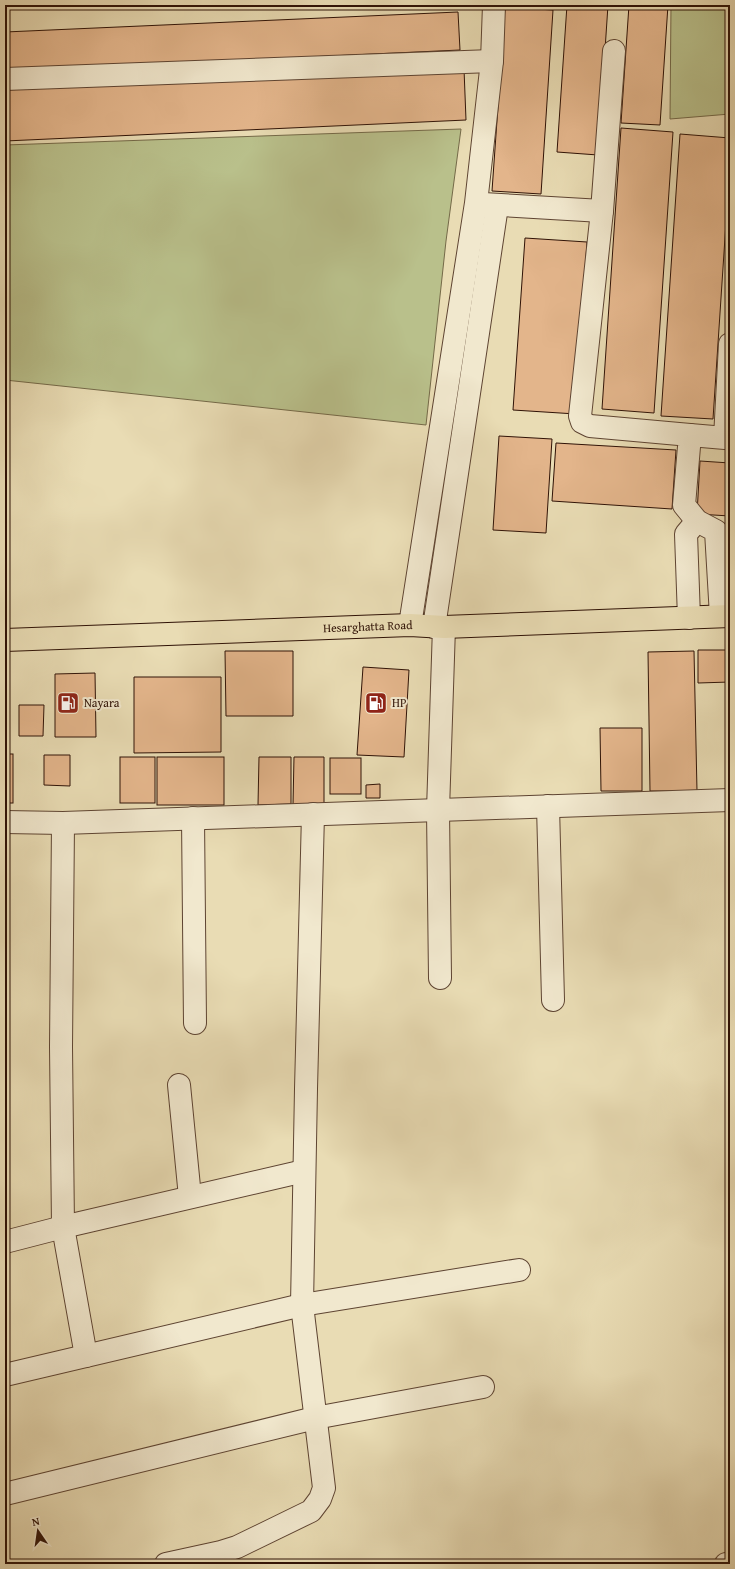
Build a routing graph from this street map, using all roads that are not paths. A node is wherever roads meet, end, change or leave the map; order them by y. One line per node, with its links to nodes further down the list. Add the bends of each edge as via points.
1 (494, 5): 3 (street)
2 (614, 51): 6 (street)
3 (492, 61): 4 (street); 5 (street)
4 (5, 79)
5 (487, 205): 6 (street); 12 (street); 13 (street)
6 (602, 211): 8 (street, via 580,416 582,422 590,426)
7 (730, 344): 8 (street, via 725,438)
8 (690, 435): 9 (street, via 684,505)
9 (697, 521): 10 (street, via 716,531); 11 (street, via 686,534)
10 (726, 616): 11 (main road, Hesarghatta Road)
11 (689, 618): 13 (main road, Hesarghatta Road)
12 (410, 625): 13 (main road, Hesarghatta Road); 14 (main road, Hesarghatta Road)
13 (439, 626): 17 (street)
14 (5, 640)
15 (730, 800): 16 (street)
16 (548, 806): 17 (street); 23 (street)
17 (438, 810): 18 (street); 22 (street)
18 (313, 814): 19 (street); 26 (street)
19 (193, 818): 21 (street); 24 (street)
20 (5, 822): 21 (street)
21 (63, 823): 28 (street)
22 (440, 978)
23 (553, 1000)
24 (195, 1023)
25 (179, 1085): 27 (street)
26 (304, 1171): 27 (street); 31 (street)
27 (190, 1197): 28 (street)
28 (63, 1227): 29 (street); 32 (street)
29 (5, 1242)
30 (520, 1270): 31 (street)
31 (302, 1305): 32 (street); 35 (street)
32 (86, 1356): 33 (street)
33 (5, 1375)
34 (483, 1387): 35 (street)
35 (315, 1418): 36 (street); 37 (street, via 324,1488 311,1511 237,1547)
36 (5, 1494)
37 (166, 1564)
38 (726, 1564): 39 (street)
39 (730, 1564)

